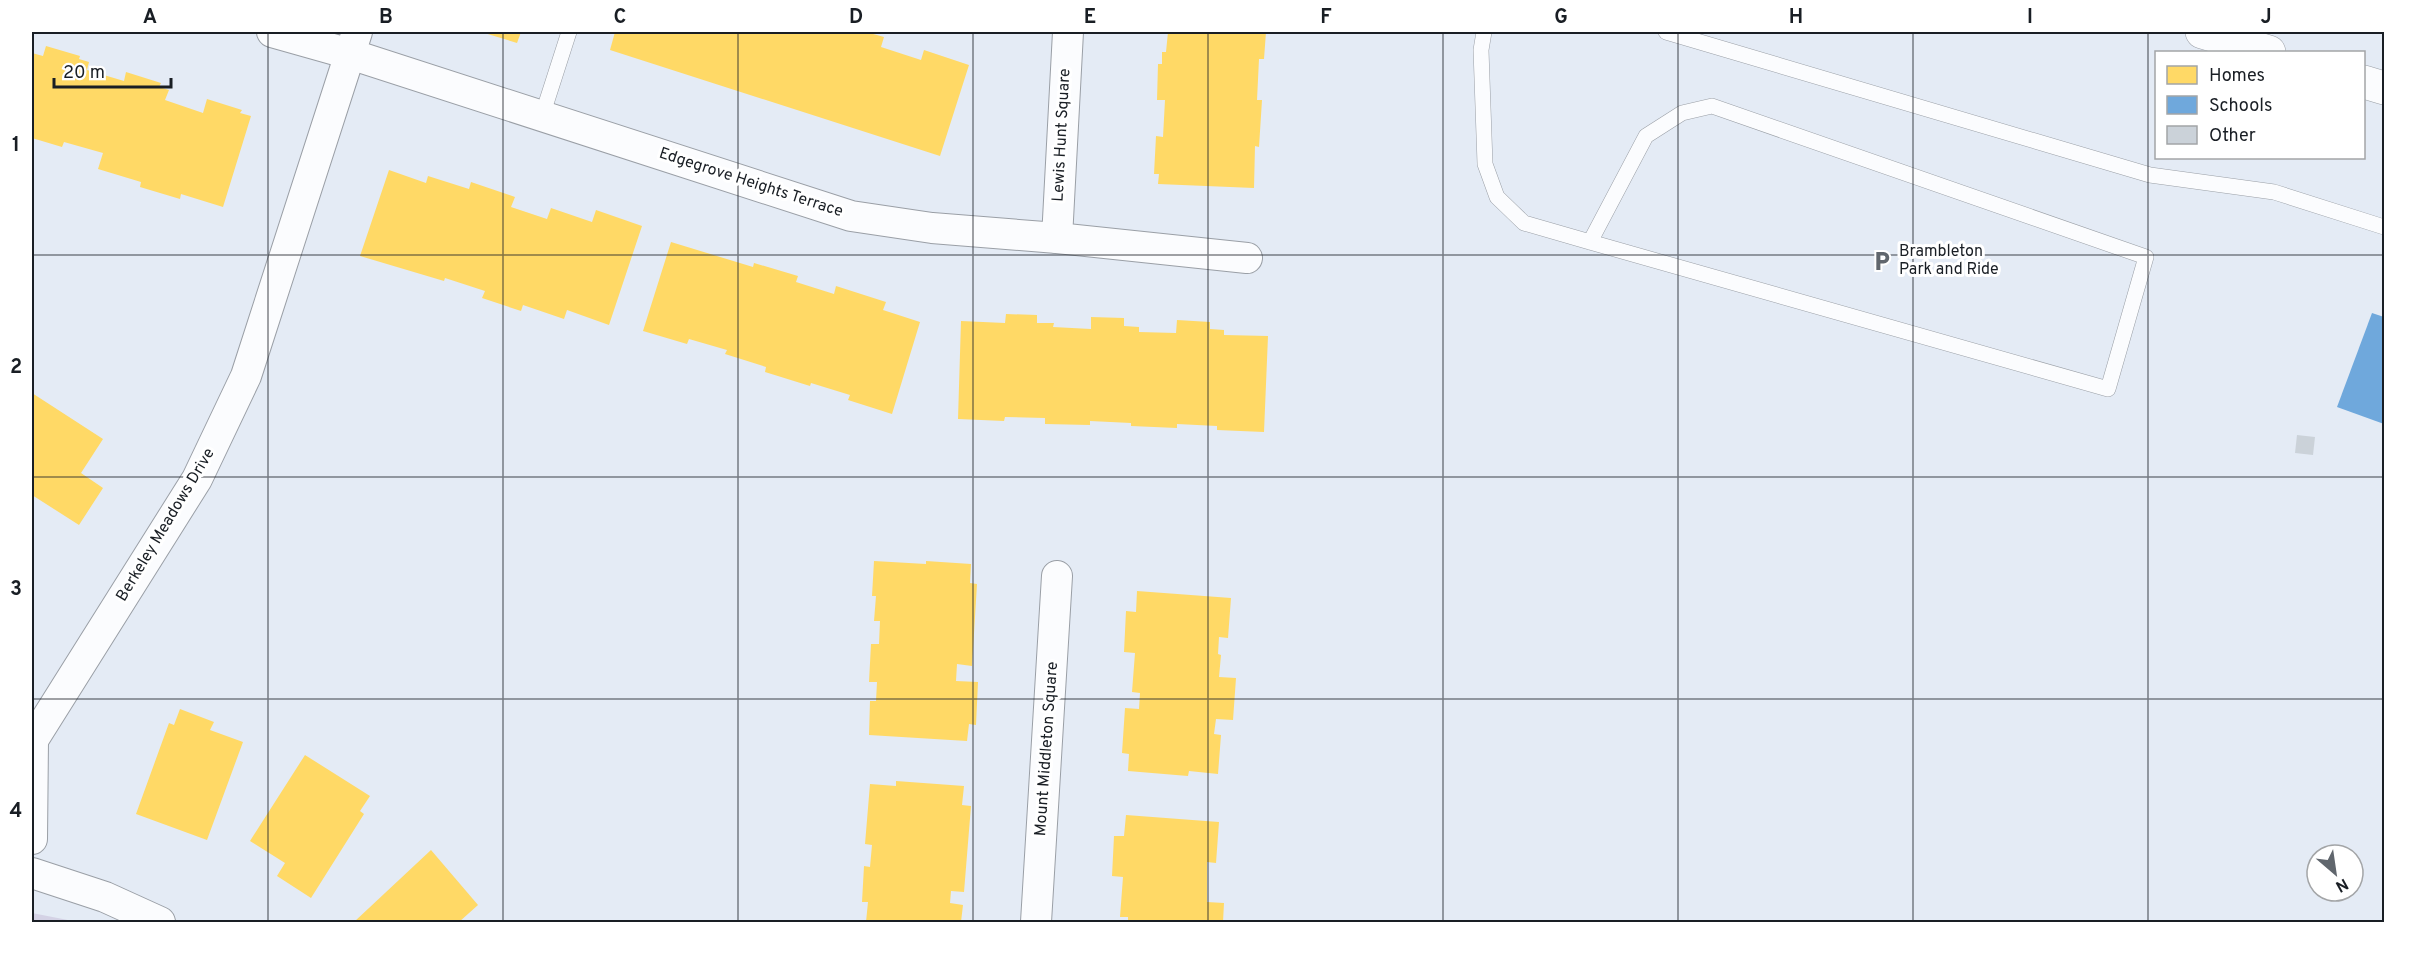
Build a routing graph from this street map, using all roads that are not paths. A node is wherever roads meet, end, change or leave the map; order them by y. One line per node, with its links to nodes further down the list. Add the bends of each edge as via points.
1 (272, 32): 7 (street, Edgegrove Heights Terrace)
2 (569, 32): 11 (lane)
3 (1068, 32): 13 (street, Lewis Hunt Square)
4 (1484, 32): 14 (lane, via 1481,50 1485,164 1497,197 1524,223)
5 (1666, 32): 12 (lane, via 2150,174 2274,192)
6 (2202, 32): 8 (street)
7 (353, 43): 11 (street, Edgegrove Heights Terrace); 17 (street, Berkeley Meadows Drive, via 246,376 197,479 33,740)
8 (2267, 51)
9 (2365, 82): 10 (street)
10 (2385, 88)
11 (542, 116): 13 (street, Edgegrove Heights Terrace, via 851,216 932,228)
12 (2385, 227)
13 (1057, 238): 15 (street, Edgegrove Heights Terrace)
14 (1590, 242): 14 (lane, via 1646,136 1682,113 1712,106 2146,256 2108,389)
15 (1247, 258)
16 (1057, 576): 20 (street, Mount Middleton Square)
17 (32, 839)
18 (32, 873): 19 (street, via 105,897)
19 (160, 922)
20 (1036, 922)

